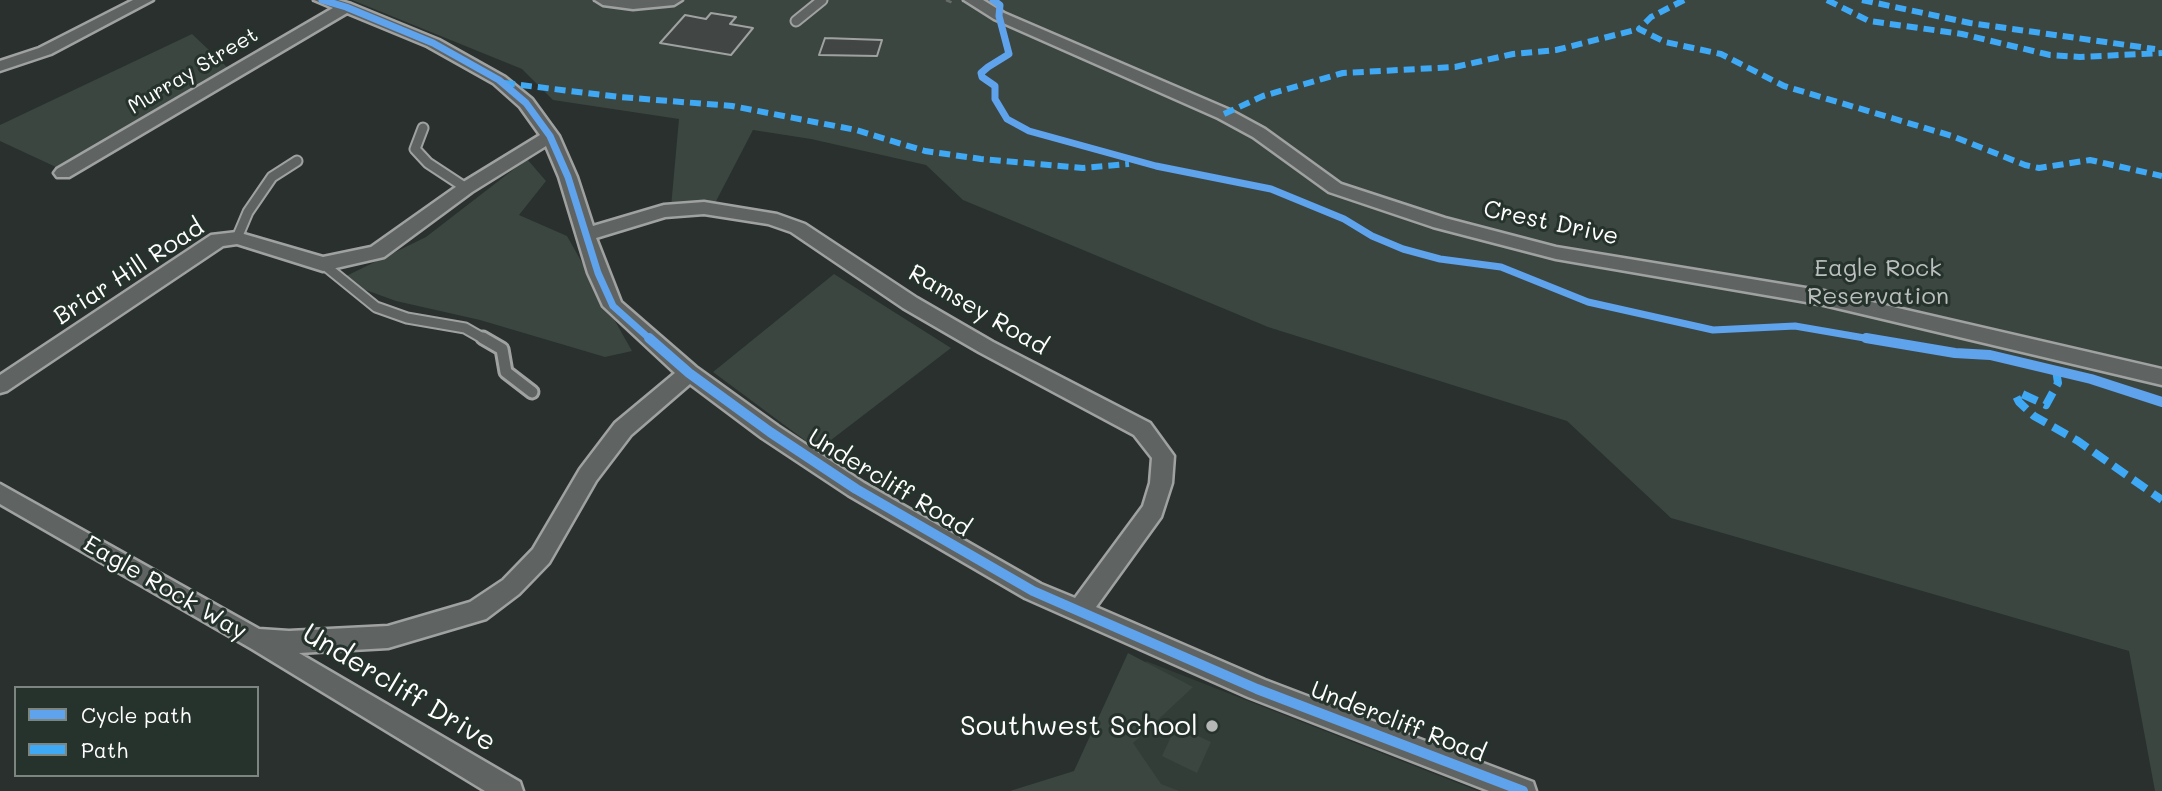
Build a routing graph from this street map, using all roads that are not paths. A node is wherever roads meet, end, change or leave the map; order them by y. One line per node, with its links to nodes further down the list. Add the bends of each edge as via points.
1 (145, 0): 9 (street, via 34,55)
2 (322, 0): 7 (street, Undercliff Road)
3 (603, 0): 4 (street, via 634,4)
4 (674, 0)
5 (822, 0): 8 (lane)
6 (972, 0): 19 (street, Crest Drive, via 1224,114 1259,133 1335,188 1440,223 1556,253 1824,298)
7 (346, 7): 11 (street, Undercliff Road, via 433,43 499,80 526,103); 13 (street, Murray Street)
8 (796, 21)
9 (0, 66)
10 (424, 128): 14 (lane, via 415,149)
11 (550, 136): 14 (street, Briar Hill Road); 15 (street, Undercliff Road)
12 (297, 161): 16 (lane, via 272,177)
13 (62, 173)
14 (466, 188): 17 (street, Briar Hill Road, via 387,247)
15 (586, 235): 18 (street, Undercliff Road, via 613,306); 23 (street, Ramsey Road, via 664,211 704,208 771,218 798,228 986,347 1142,429 1163,456 1153,510)
16 (237, 238): 17 (street, Briar Hill Road); 20 (street, Briar Hill Road, via 218,240)
17 (323, 264): 21 (lane, via 376,307 407,318 465,328 502,349 506,372)
18 (689, 373): 23 (street, Undercliff Road, via 856,489 1033,591); 24 (street, Eagle Rock Way, via 623,429 588,475 541,555 511,587 477,611 388,636)
19 (2162, 377)
20 (0, 385)
21 (532, 392)
22 (0, 493): 24 (street, Eagle Rock Way)
23 (1080, 611): 26 (street, Undercliff Road, via 1257,689)
24 (256, 640): 25 (street, Undercliff Drive)
25 (510, 791)
26 (1523, 791)

